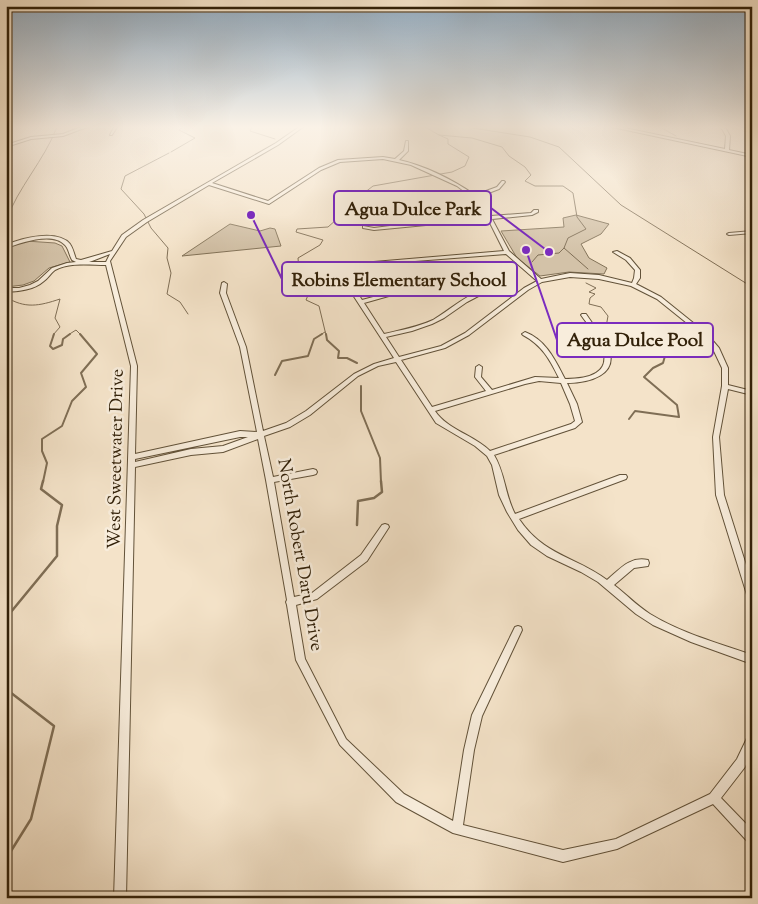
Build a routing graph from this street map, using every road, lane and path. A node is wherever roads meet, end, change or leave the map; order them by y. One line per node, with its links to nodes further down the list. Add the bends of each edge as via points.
1 (234, 169): 5 (street)
2 (318, 169): 5 (street, via 269,203)
3 (423, 169): 6 (street, via 458,185)
4 (503, 182): 6 (street, via 498,188)
5 (210, 184): 15 (street, via 145,221 124,236)
6 (475, 197): 9 (street)
7 (426, 198): 10 (street, via 408,201 400,207 397,216)
8 (536, 212): 9 (street)
9 (489, 218): 10 (street); 16 (street)
10 (401, 226): 11 (street)
11 (365, 227)
12 (752, 232): 13 (street)
13 (729, 234)
14 (6, 247): 15 (street, via 23,240 58,239 69,246 74,260 81,262)
15 (112, 252): 18 (street)
16 (507, 252): 19 (street); 25 (street, via 340,267)
17 (615, 252): 21 (street, via 638,270 638,278)
18 (108, 263): 23 (street, via 66,265 30,287); 38 (street, West Sweetwater Drive, via 134,366)
19 (540, 281): 21 (street, via 570,275 599,277); 29 (street, via 444,347)
20 (224, 284): 36 (street, North Robert Daru Drive, via 223,293 243,347)
21 (633, 285): 32 (street, via 659,298 705,335 716,348 725,368)
22 (414, 288): 25 (street)
23 (6, 290)
24 (483, 292): 28 (street, via 433,322)
25 (361, 302): 28 (street)
26 (584, 315): 31 (street, via 602,342 608,356 607,364 602,372 588,379)
27 (525, 334): 31 (street, via 549,354)
28 (383, 336): 29 (street)
29 (397, 359): 35 (street); 36 (street, via 356,375 308,413)
30 (479, 367): 33 (street, via 478,377)
31 (563, 380): 33 (street, via 536,379); 37 (street, via 579,422)
32 (725, 386): 34 (street); 46 (street, via 716,437 720,495)
33 (490, 392): 35 (street)
34 (752, 393)
35 (431, 410): 37 (street, via 438,421)
36 (261, 435): 38 (street, via 240,434); 38 (street, via 223,449); 41 (street, North Robert Daru Drive)
37 (489, 454): 42 (street, via 500,474 505,499)
38 (132, 461): 54 (street, West Sweetwater Drive)
39 (313, 472): 41 (street)
40 (623, 477): 42 (street)
41 (270, 480): 47 (street, North Robert Daru Drive)
42 (514, 518): 45 (street, via 528,537 545,551)
43 (385, 528): 47 (street, via 364,558 314,596)
44 (645, 563): 45 (street, via 632,564)
45 (608, 584): 49 (street, via 629,605 656,622)
46 (752, 598)
47 (290, 602): 52 (street, North Robert Daru Drive, via 301,660 343,742 400,798)
48 (518, 630): 52 (street, via 477,714)
49 (752, 660)
50 (752, 737): 51 (street, via 741,763)
51 (714, 798): 52 (street, North Robert Daru Drive, via 617,844 563,856); 53 (street)
52 (457, 829)
53 (752, 838)
54 (120, 898)

